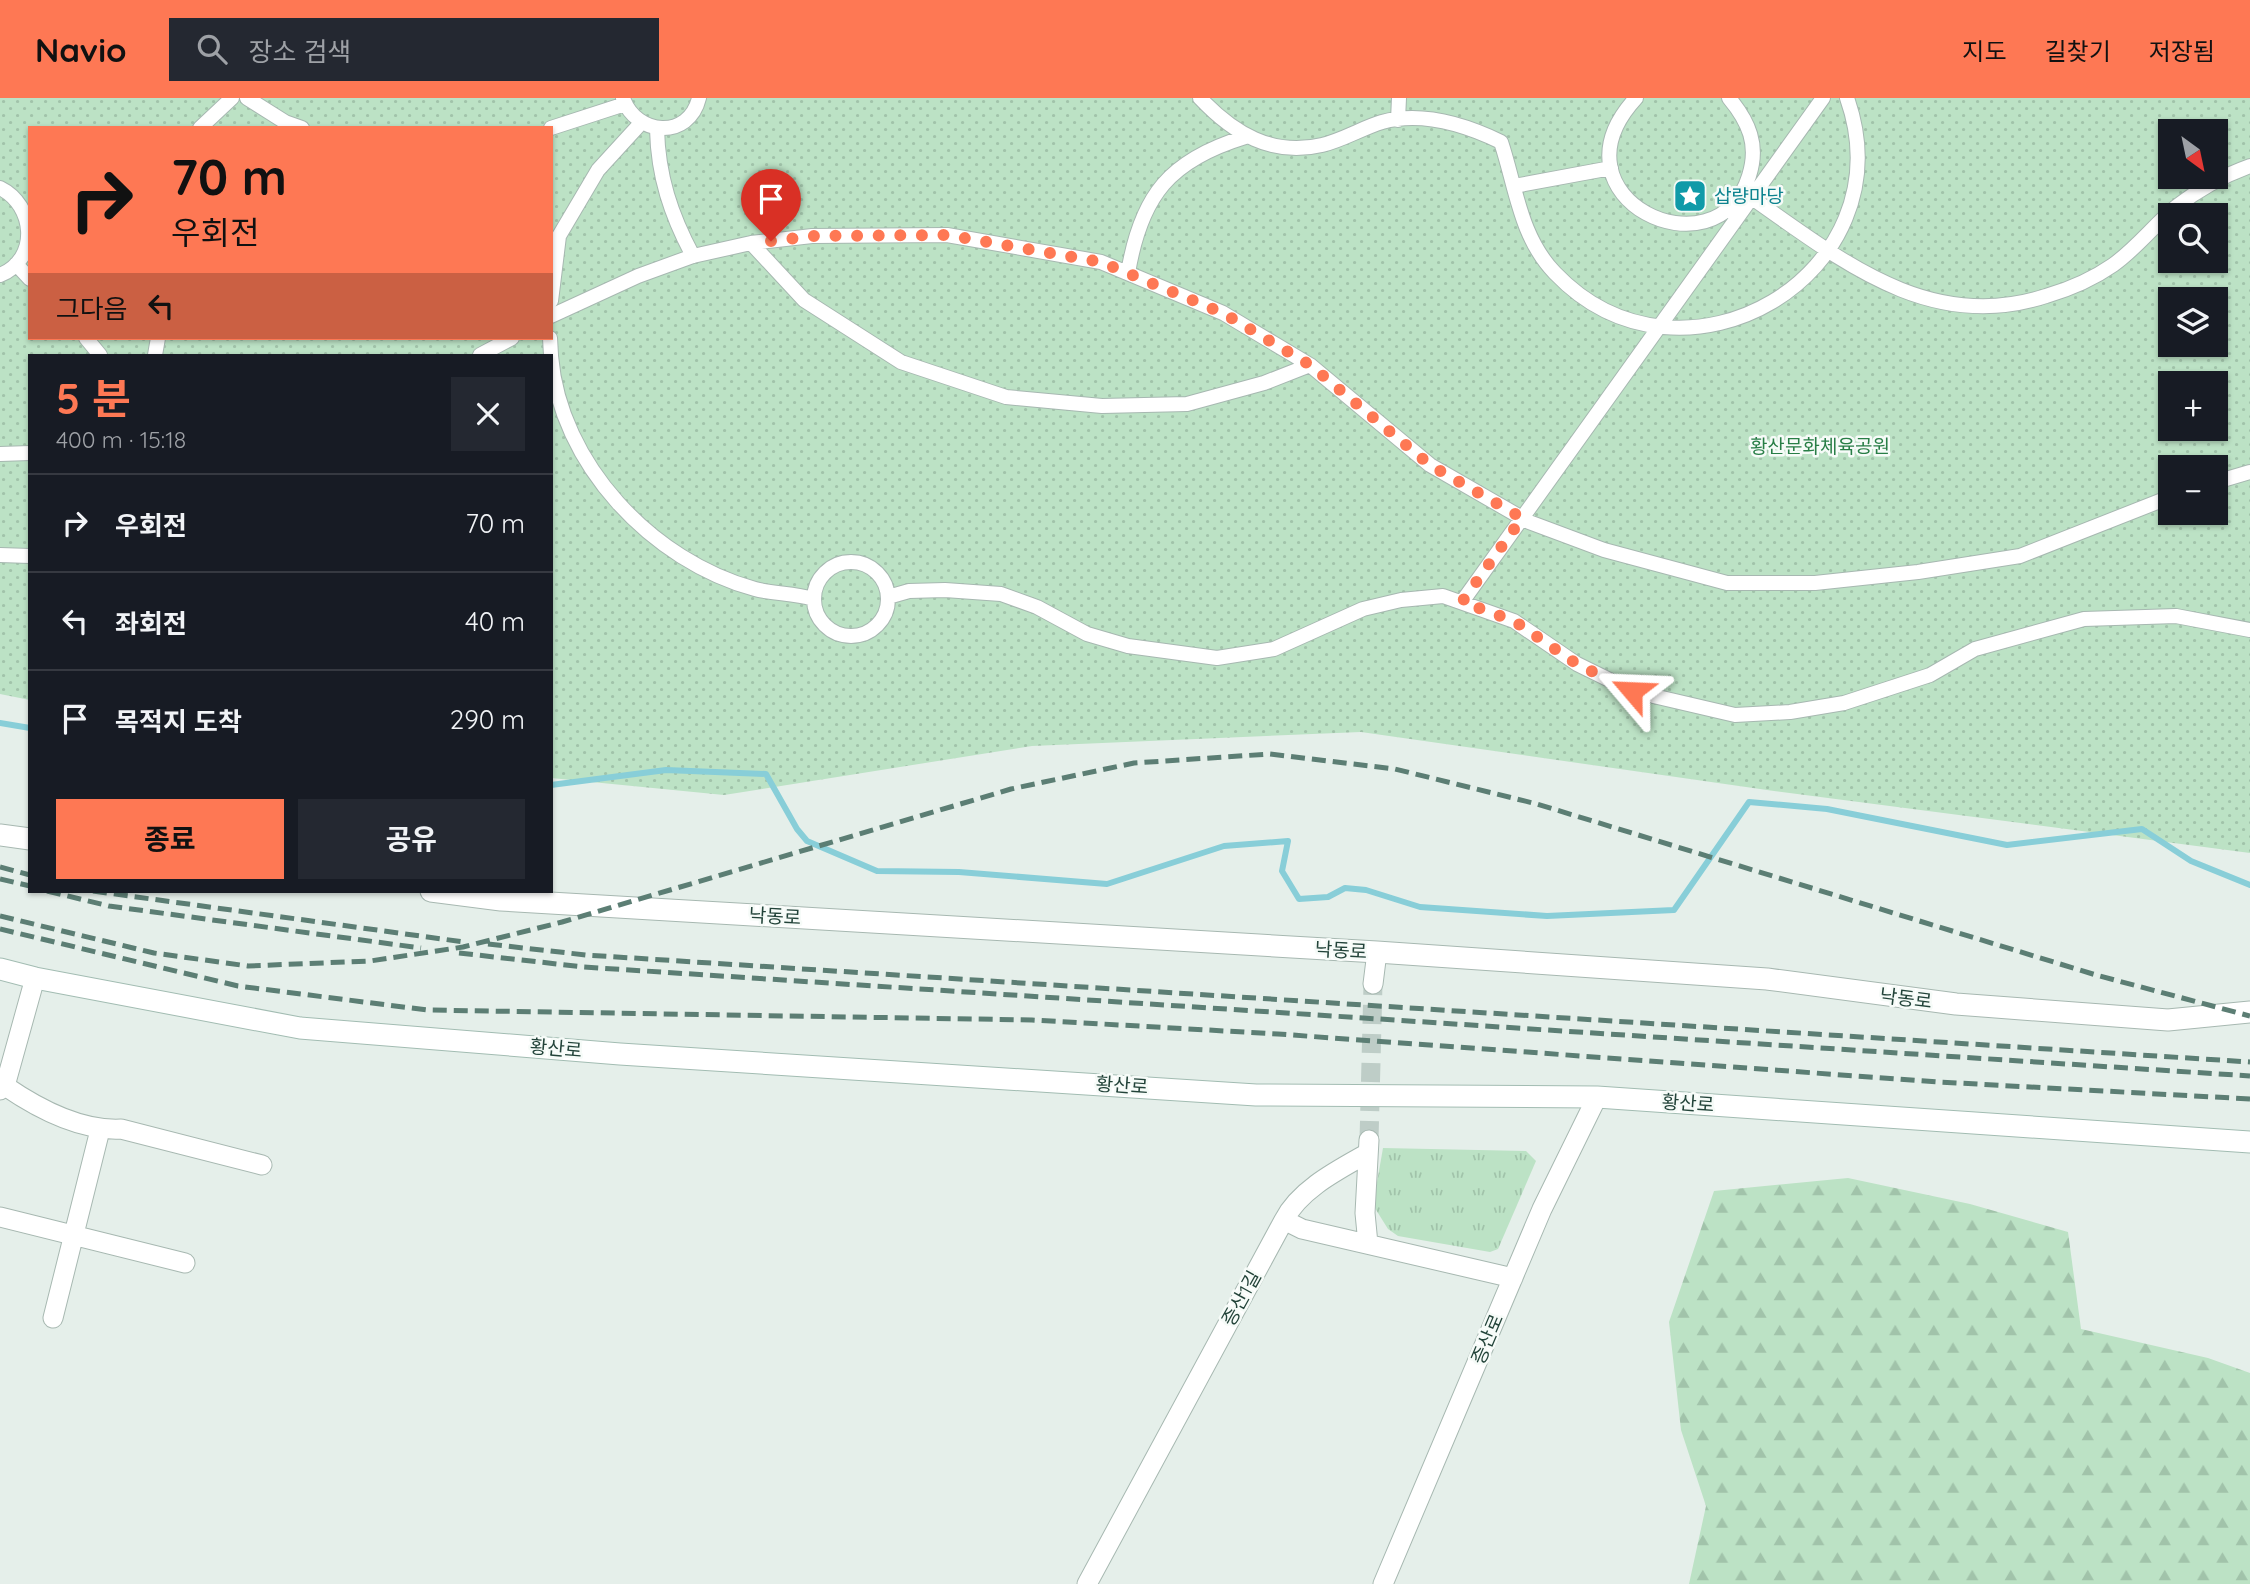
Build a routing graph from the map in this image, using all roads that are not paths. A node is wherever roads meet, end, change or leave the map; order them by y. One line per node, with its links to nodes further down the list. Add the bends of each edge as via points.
1 (232, 98): 13 (street)
2 (247, 98): 14 (street)
3 (699, 98): 16 (street, via 691,116 681,124)
4 (1200, 98): 17 (street)
5 (1399, 98): 11 (street)
6 (1636, 98): 19 (street, via 1621,114 1612,136)
7 (1728, 98): 19 (street, via 1744,116 1753,139 1753,163 1746,185 1732,204 1713,217 1691,224 1668,224 1647,216 1628,201)
8 (1823, 98): 22 (street)
9 (1846, 98): 26 (street, via 1854,119 1857,165 1849,210)
10 (624, 101): 12 (street); 15 (street)
11 (1398, 120): 17 (street, via 1323,145 1296,149 1269,146); 20 (street, via 1473,128 1501,142)
12 (641, 123): 16 (street); 32 (street, via 598,170 559,236)
13 (202, 126)
14 (296, 126)
15 (553, 127)
16 (657, 129): 27 (street, via 664,192)
17 (1245, 136): 29 (street, via 1195,156 1176,170 1144,214)
18 (2250, 166): 26 (street, via 2195,193 2129,253 2094,277 2014,305 1926,300 1895,289)
19 (1611, 168): 20 (street)
20 (1514, 186): 34 (street, via 1522,223 1554,273 1601,309)
21 (0, 188): 23 (street, via 21,204)
22 (1752, 198): 26 (street); 34 (street)
23 (28, 226)
24 (28, 239): 28 (street)
25 (751, 243): 27 (street); 29 (street, via 812,236 947,235 1101,262); 40 (street, via 804,300 901,362 1006,397 1102,406 1187,404)
26 (1828, 251): 34 (street, via 1796,288 1754,314 1707,328)
27 (693, 256): 33 (street)
28 (16, 264): 30 (street); 31 (street)
29 (1128, 273): 40 (street, via 1223,313)
30 (0, 275)
31 (28, 277)
32 (553, 285)
33 (553, 315)
34 (1657, 328): 46 (street)
35 (88, 340): 37 (street)
36 (508, 340): 38 (street)
37 (99, 354)
38 (483, 354)
39 (553, 363): 50 (street, via 565,414 589,465 616,502 655,538 706,570 754,589)
40 (1310, 365): 46 (street, via 1430,465)
41 (28, 453): 42 (street)
42 (0, 454)
43 (2250, 472): 44 (street)
44 (2228, 478)
45 (2158, 502): 46 (street, via 2020,556 1815,583 1727,583 1604,550)
46 (1522, 518): 51 (street)
47 (0, 555): 48 (street)
48 (28, 556)
49 (888, 597): 50 (street, via 877,575 864,563 846,561 828,570); 50 (street, via 879,624 860,635 846,636 834,634 822,623); 51 (street, via 945,590 1001,594 1087,634 1128,646 1216,658 1274,649 1363,609 1401,600 1443,596)
50 (813, 599)
51 (1462, 602): 52 (street, via 1514,621 1577,664 1632,691 1735,715 1844,703 1930,675 1975,649 2084,619 2176,616)
52 (2250, 630)
53 (0, 835): 54 (main road)
54 (28, 839)
55 (447, 893): 56 (main road, 낙동로, via 501,900)
56 (1377, 952): 59 (street); 60 (main road, 낙동로, via 1767,979 1956,1004 2168,1020)
57 (0, 969): 58 (main road, 황산로)
58 (35, 978): 61 (street); 62 (main road, 황산로, via 300,1028 620,1054 1256,1095)
59 (1373, 984)
60 (2250, 1012)
61 (3, 1088): 63 (street, via 31,1104)
62 (1597, 1097): 64 (main road, 황산로); 71 (street, 증산로)
63 (100, 1130): 65 (street, via 121,1129); 68 (street)
64 (2250, 1142)
65 (262, 1165)
66 (0, 1217): 68 (street)
67 (1284, 1220): 69 (street, via 1302,1229); 69 (street, 증산1길, via 1292,1204 1368,1146); 73 (street, 증산1길)
68 (76, 1236): 70 (street); 72 (street)
69 (1368, 1244): 71 (street)
70 (185, 1264)
71 (1513, 1278): 74 (street, 증산로)
72 (53, 1318)
73 (1087, 1584)
74 (1382, 1584)

